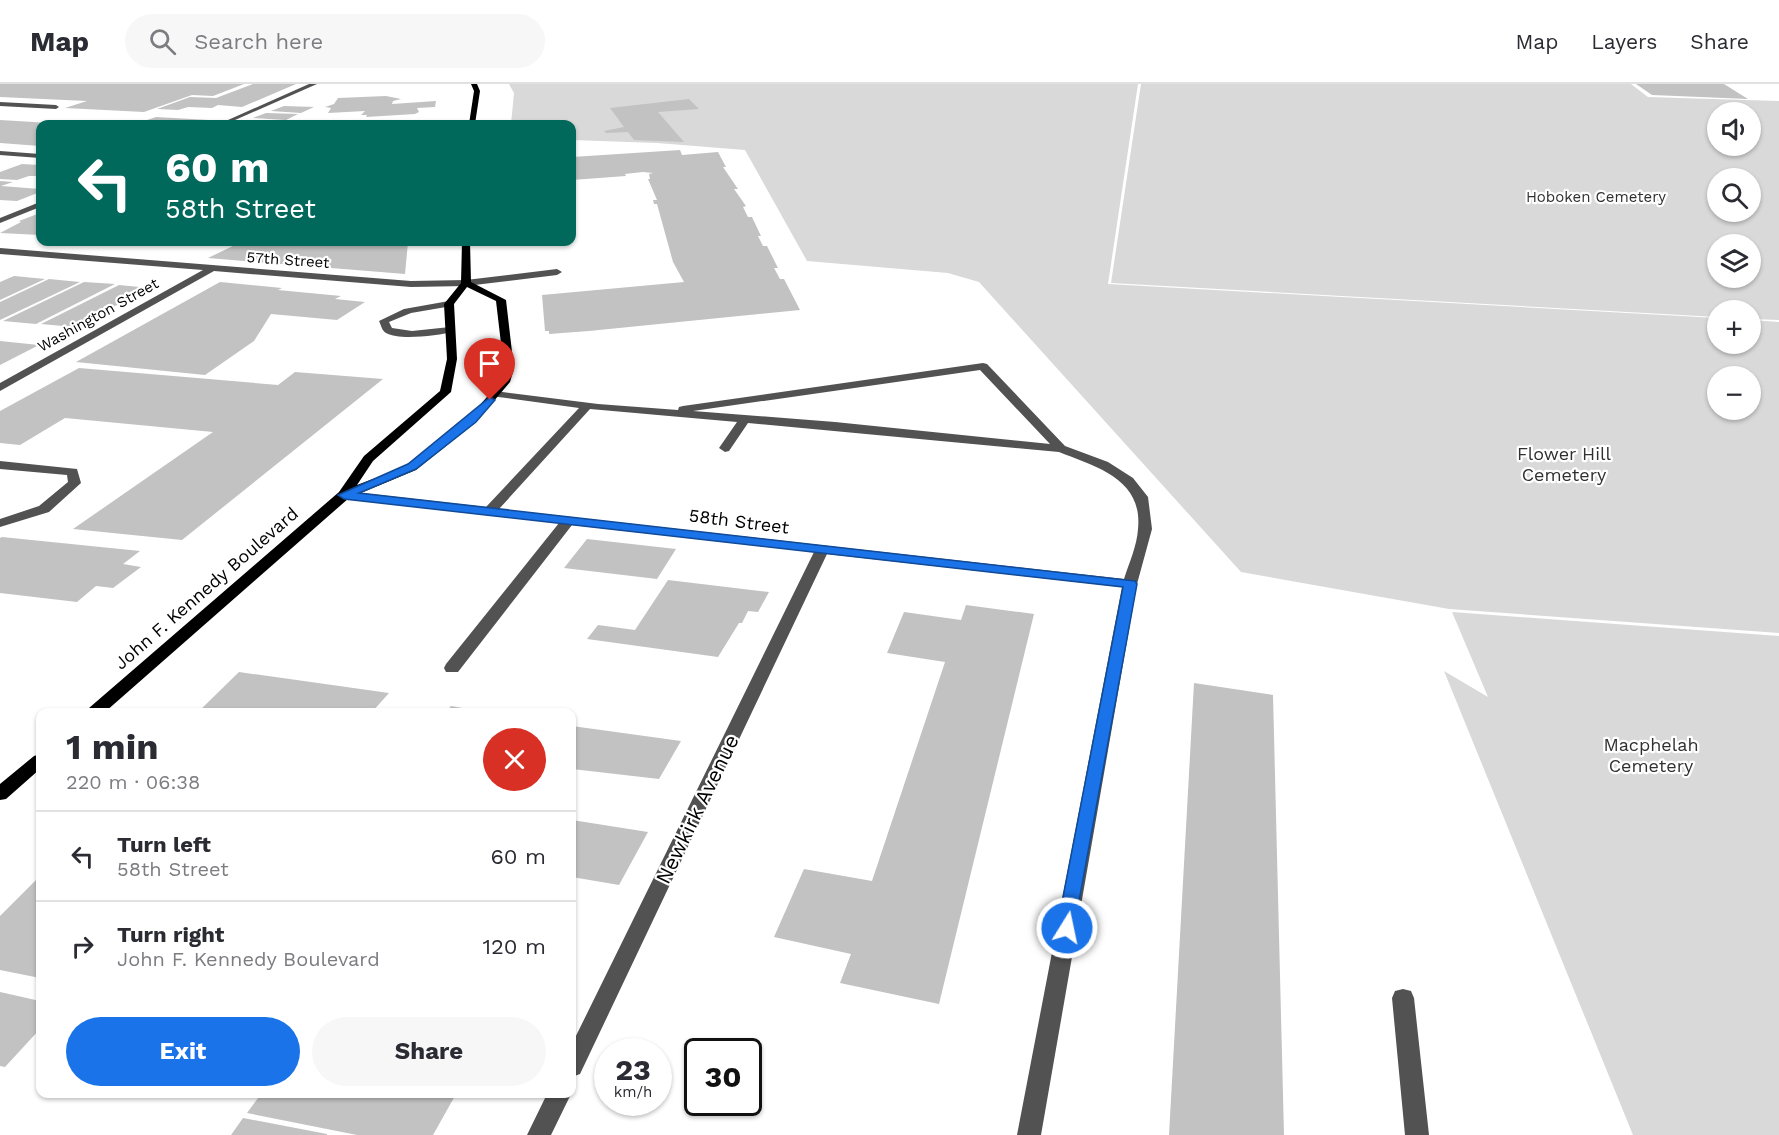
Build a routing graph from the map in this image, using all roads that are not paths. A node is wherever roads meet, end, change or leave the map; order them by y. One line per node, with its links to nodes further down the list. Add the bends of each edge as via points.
1 (314, 84): 5 (street)
2 (474, 84): 6 (main road, via 477,92)
3 (0, 104): 4 (street)
4 (56, 107)
5 (231, 120)
6 (473, 120)
7 (0, 153): 8 (street)
8 (36, 156)
9 (36, 206): 10 (street)
10 (0, 221)
11 (466, 246): 15 (main road)
12 (0, 251): 13 (street, 57th Street)
13 (211, 269): 15 (street, 57th Street, via 411,284); 18 (street, Washington Street)
14 (557, 272): 15 (street, 57th Street)
15 (466, 283): 16 (main road); 19 (main road, John F. Kennedy Boulevard, via 501,300 509,369)
16 (449, 304): 17 (main road, John F. Kennedy Boulevard); 17 (street, via 397,313 384,321 388,331 412,334)
17 (450, 330): 26 (main road, John F. Kennedy Boulevard, via 452,359 446,392 368,459)
18 (0, 388)
19 (495, 394): 20 (street); 26 (main road, John F. Kennedy Boulevard, via 472,420 412,467)
20 (587, 406): 21 (street); 27 (street)
21 (658, 412): 22 (street); 24 (street, via 982,366)
22 (744, 420): 23 (street); 24 (street)
23 (725, 448)
24 (1061, 449): 31 (street, via 1104,465 1141,497 1145,529)
25 (0, 465): 29 (street, via 73,472 75,483 44,509)
26 (344, 495): 27 (street, 58th Street); 33 (main road, John F. Kennedy Boulevard)
27 (489, 512): 28 (street, 58th Street)
28 (568, 521): 30 (street, 58th Street); 32 (street)
29 (0, 523)
30 (822, 550): 31 (street, 58th Street); 37 (street, Newkirk Avenue)
31 (1130, 584): 40 (street)
32 (452, 668)
33 (100, 708)
34 (36, 763): 35 (main road)
35 (0, 794)
36 (1403, 998): 41 (street)
37 (576, 1059)
38 (557, 1098): 39 (street)
39 (539, 1135)
40 (1029, 1135)
41 (1417, 1135)

